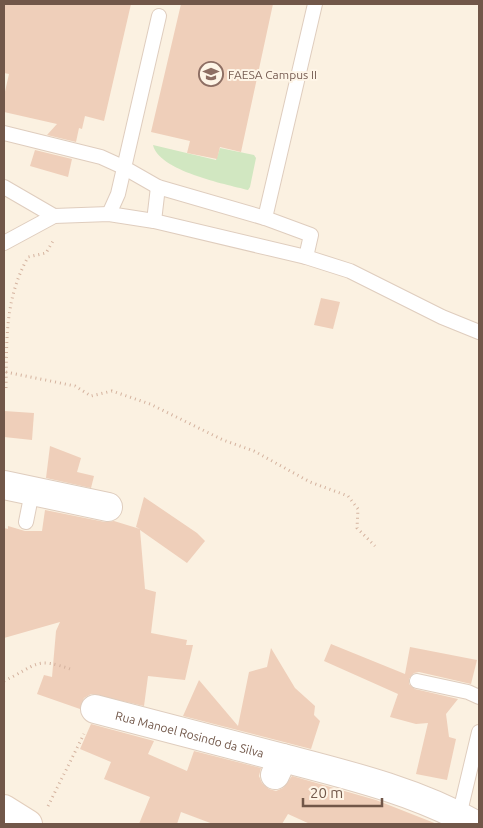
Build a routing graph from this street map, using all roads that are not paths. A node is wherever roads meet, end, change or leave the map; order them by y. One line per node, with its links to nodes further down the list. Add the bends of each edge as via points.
1 (315, 4): 9 (lane)
2 (159, 16): 4 (lane)
3 (4, 133): 4 (lane, via 101,157)
4 (123, 166): 6 (lane); 7 (lane, via 118,194)
5 (4, 187): 8 (lane)
6 (158, 187): 9 (lane); 10 (lane)
7 (109, 214): 8 (lane); 10 (lane)
8 (54, 216): 11 (lane)
9 (265, 218): 12 (lane, via 311,235)
10 (154, 221): 12 (lane)
11 (4, 243)
12 (306, 257): 13 (lane, via 350,271)
13 (479, 332)
14 (4, 486): 15 (street)
15 (32, 492): 16 (street); 17 (lane)
16 (108, 507)
17 (26, 522)
18 (417, 681): 19 (lane)
19 (479, 697)
20 (95, 709): 24 (street, Rua Manoel Rosindo da Silva, via 278,766 351,775 415,797)
21 (479, 732): 24 (lane)
22 (4, 809): 23 (street)
23 (38, 816)
24 (467, 820)

